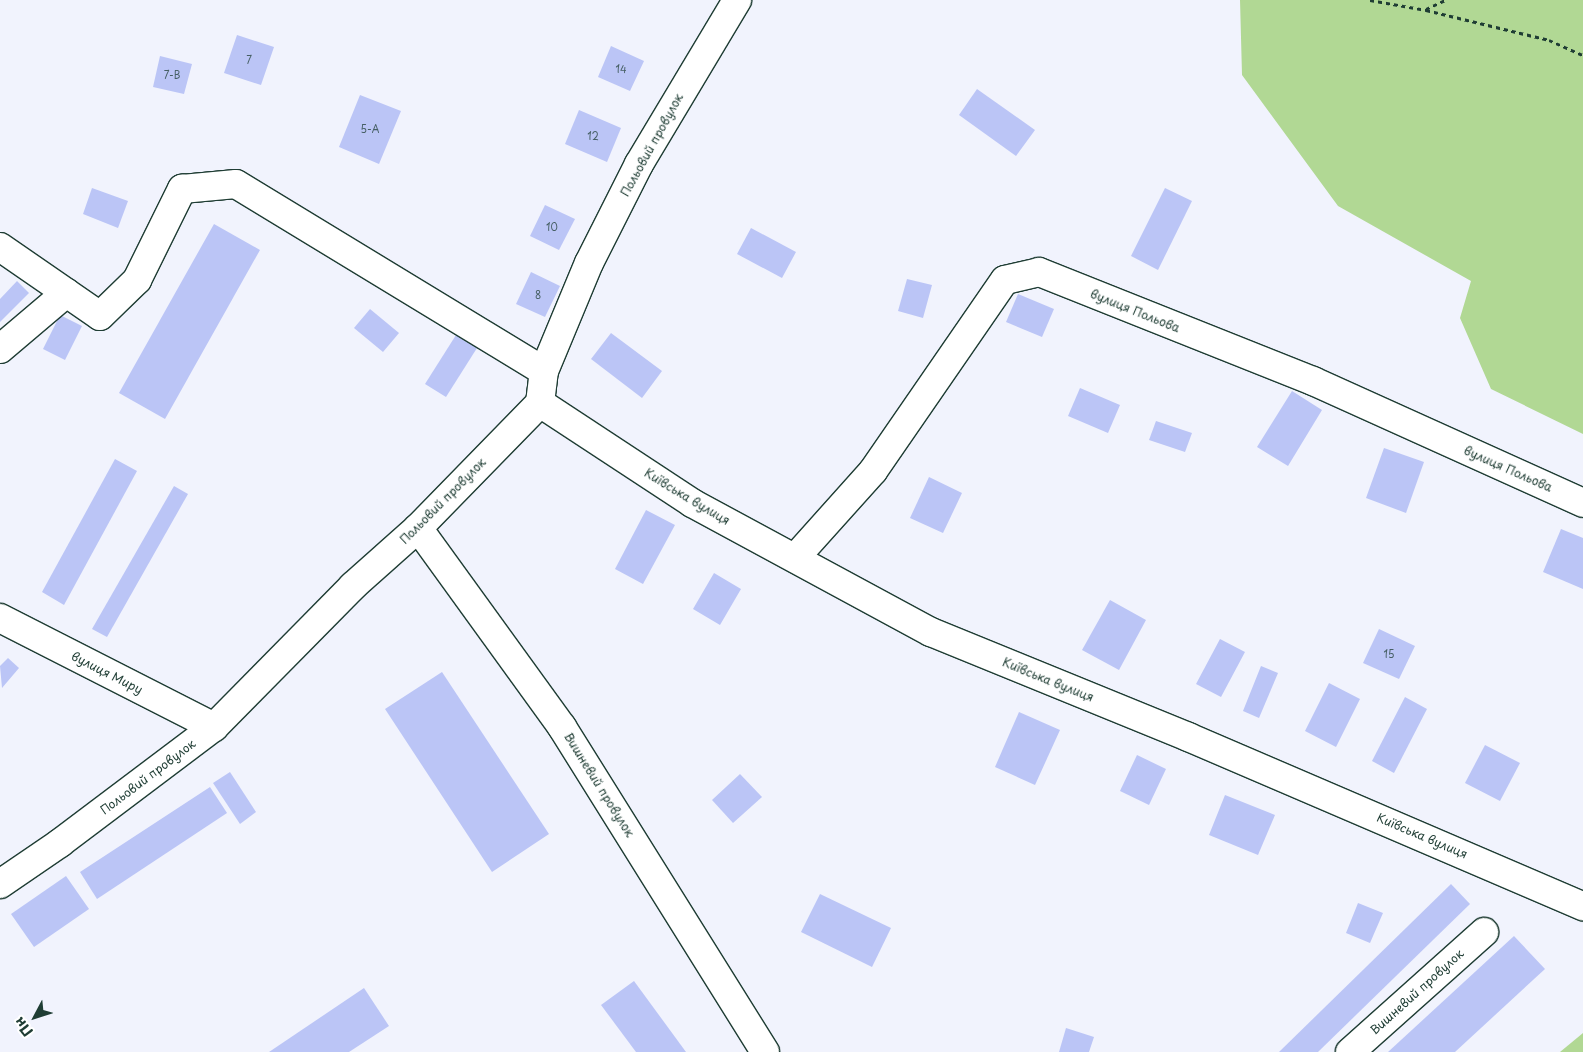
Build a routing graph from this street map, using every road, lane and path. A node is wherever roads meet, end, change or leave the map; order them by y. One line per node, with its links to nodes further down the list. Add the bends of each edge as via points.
1 (737, 0): 9 (street, Польовий провулок, via 639,164 589,263)
2 (1370, 0): 4 (path)
3 (1445, 0): 4 (path)
4 (1426, 10): 5 (path, via 1549,40)
5 (1583, 55)
6 (0, 247): 7 (street)
7 (66, 292): 8 (street); 9 (street, via 100,316 137,280 182,189 236,184)
8 (0, 348)
9 (544, 371): 10 (street, Польовий провулок)
10 (540, 402): 12 (street, Польовий провулок); 13 (street, Київська вулиця, via 692,503)
11 (1583, 503): 13 (street, вулиця Польова, via 1313,381 1038,272 1005,280 873,471)
12 (418, 528): 15 (street, Польовий провулок, via 353,586); 19 (street, Вишневий провулок, via 562,727)
13 (795, 558): 17 (street, Київська вулиця, via 931,632 1188,737)
14 (0, 618): 15 (street, вулиця Миру)
15 (214, 727): 16 (street, Польовий провулок)
16 (0, 884)
17 (1583, 906)
18 (1484, 932): 20 (street, Вишневий провулок)
19 (765, 1052)
20 (1350, 1052)

